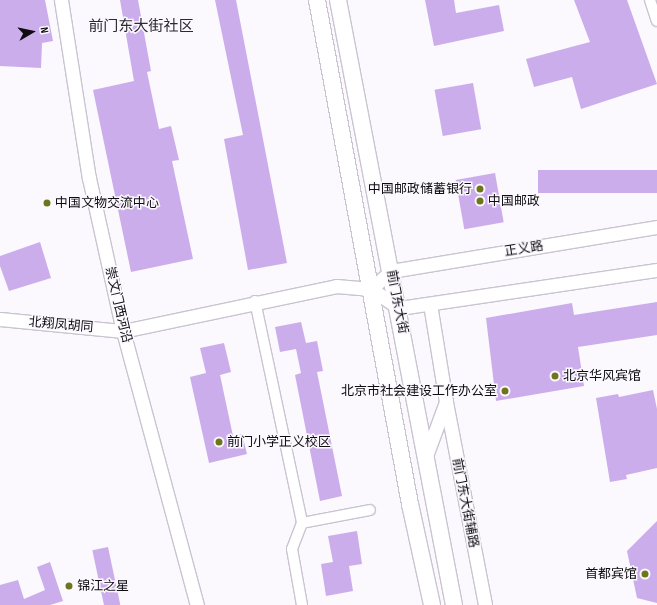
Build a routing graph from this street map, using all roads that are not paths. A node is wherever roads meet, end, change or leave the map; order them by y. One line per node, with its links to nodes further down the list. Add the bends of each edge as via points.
1 (61, 0): 14 (street, 崇文门西河沿, via 89,178)
2 (317, 0): 9 (main road, 前门东大街)
3 (338, 0): 8 (main road, 前门东大街)
4 (650, 0): 5 (street)
5 (657, 21)
6 (657, 227): 8 (street, 正义路)
7 (657, 270): 11 (street)
8 (391, 271): 9 (street); 12 (main road, 前门东大街)
9 (371, 289): 10 (street, 北翔凤胡同, via 336,286); 12 (street); 21 (main road, 前门东大街)
10 (255, 302): 14 (street, 北翔凤胡同); 18 (street)
11 (430, 304): 12 (street); 15 (street, 前门东大街辅路)
12 (399, 308): 16 (main road, 前门东大街)
13 (0, 319): 14 (street, 北翔凤胡同)
14 (122, 331): 19 (street, 崇文门西河沿, via 163,471)
15 (446, 402): 16 (street, 前门东大街辅路); 23 (street, 前门东大街辅路)
16 (426, 456): 22 (main road, 前门东大街)
17 (370, 510): 18 (street)
18 (302, 523): 20 (street, via 292,549)
19 (197, 605)
20 (302, 605)
21 (432, 605)
22 (454, 605)
23 (485, 605)

